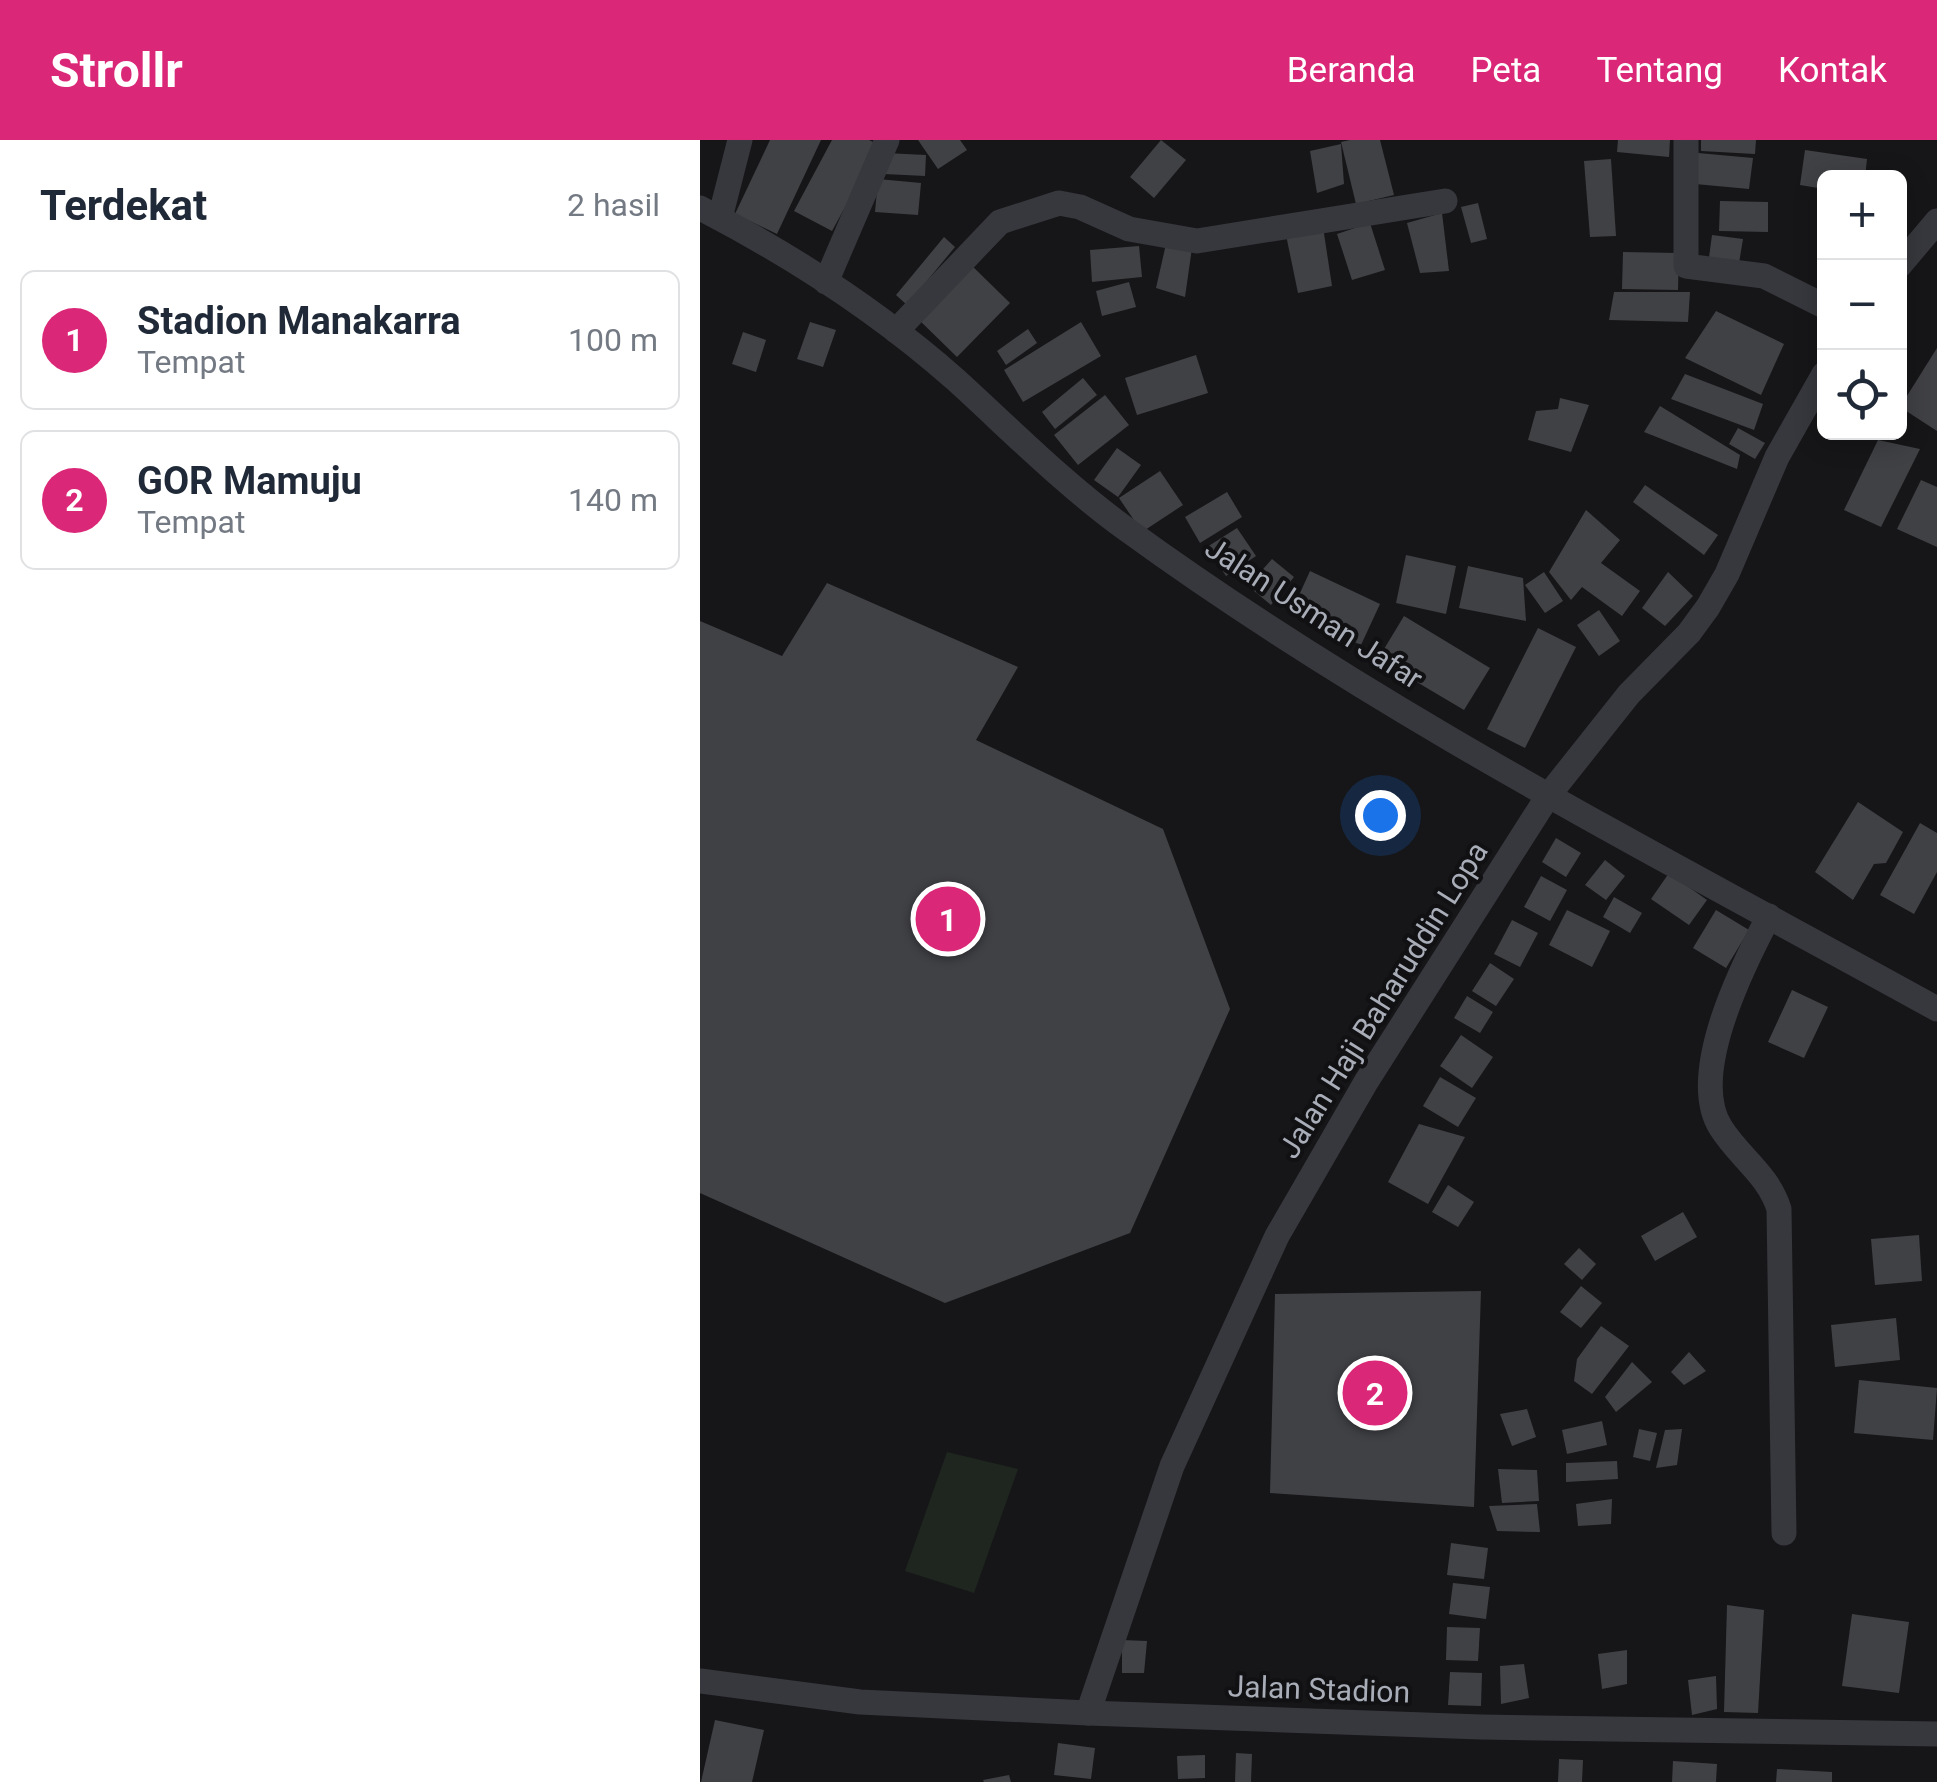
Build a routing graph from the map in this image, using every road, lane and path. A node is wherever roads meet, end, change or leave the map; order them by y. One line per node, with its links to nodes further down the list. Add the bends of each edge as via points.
1 (740, 140): 5 (street)
2 (887, 140): 8 (street)
3 (1686, 140): 9 (street, via 1686,266 1764,276)
4 (1445, 202): 10 (street, via 1198,241 1129,229 1059,203 1000,222)
5 (710, 213): 8 (street, Jalan Usman Jafar)
6 (1937, 221): 7 (street)
7 (1904, 260)
8 (826, 282): 10 (street, Jalan Usman Jafar)
9 (1817, 302)
10 (896, 332): 12 (street, Jalan Usman Jafar, via 1125,528 1351,680)
11 (1817, 386): 12 (street, Jalan Haji Baharuddin Lopa, via 1708,606)
12 (1548, 796): 13 (street, Jalan Usman Jafar); 17 (street, Jalan Haji Baharuddin Lopa, via 1366,1082 1278,1236 1172,1466)
13 (1770, 916): 14 (street, Jalan Usman Jafar); 15 (street, via 1737,982 1711,1085 1721,1129 1759,1171 1779,1209)
14 (1937, 1009)
15 (1784, 1533)
16 (700, 1681): 17 (street, Jalan Stadion, via 860,1702)
17 (1088, 1713): 18 (street, Jalan Stadion, via 1481,1728)
18 (1937, 1734)

